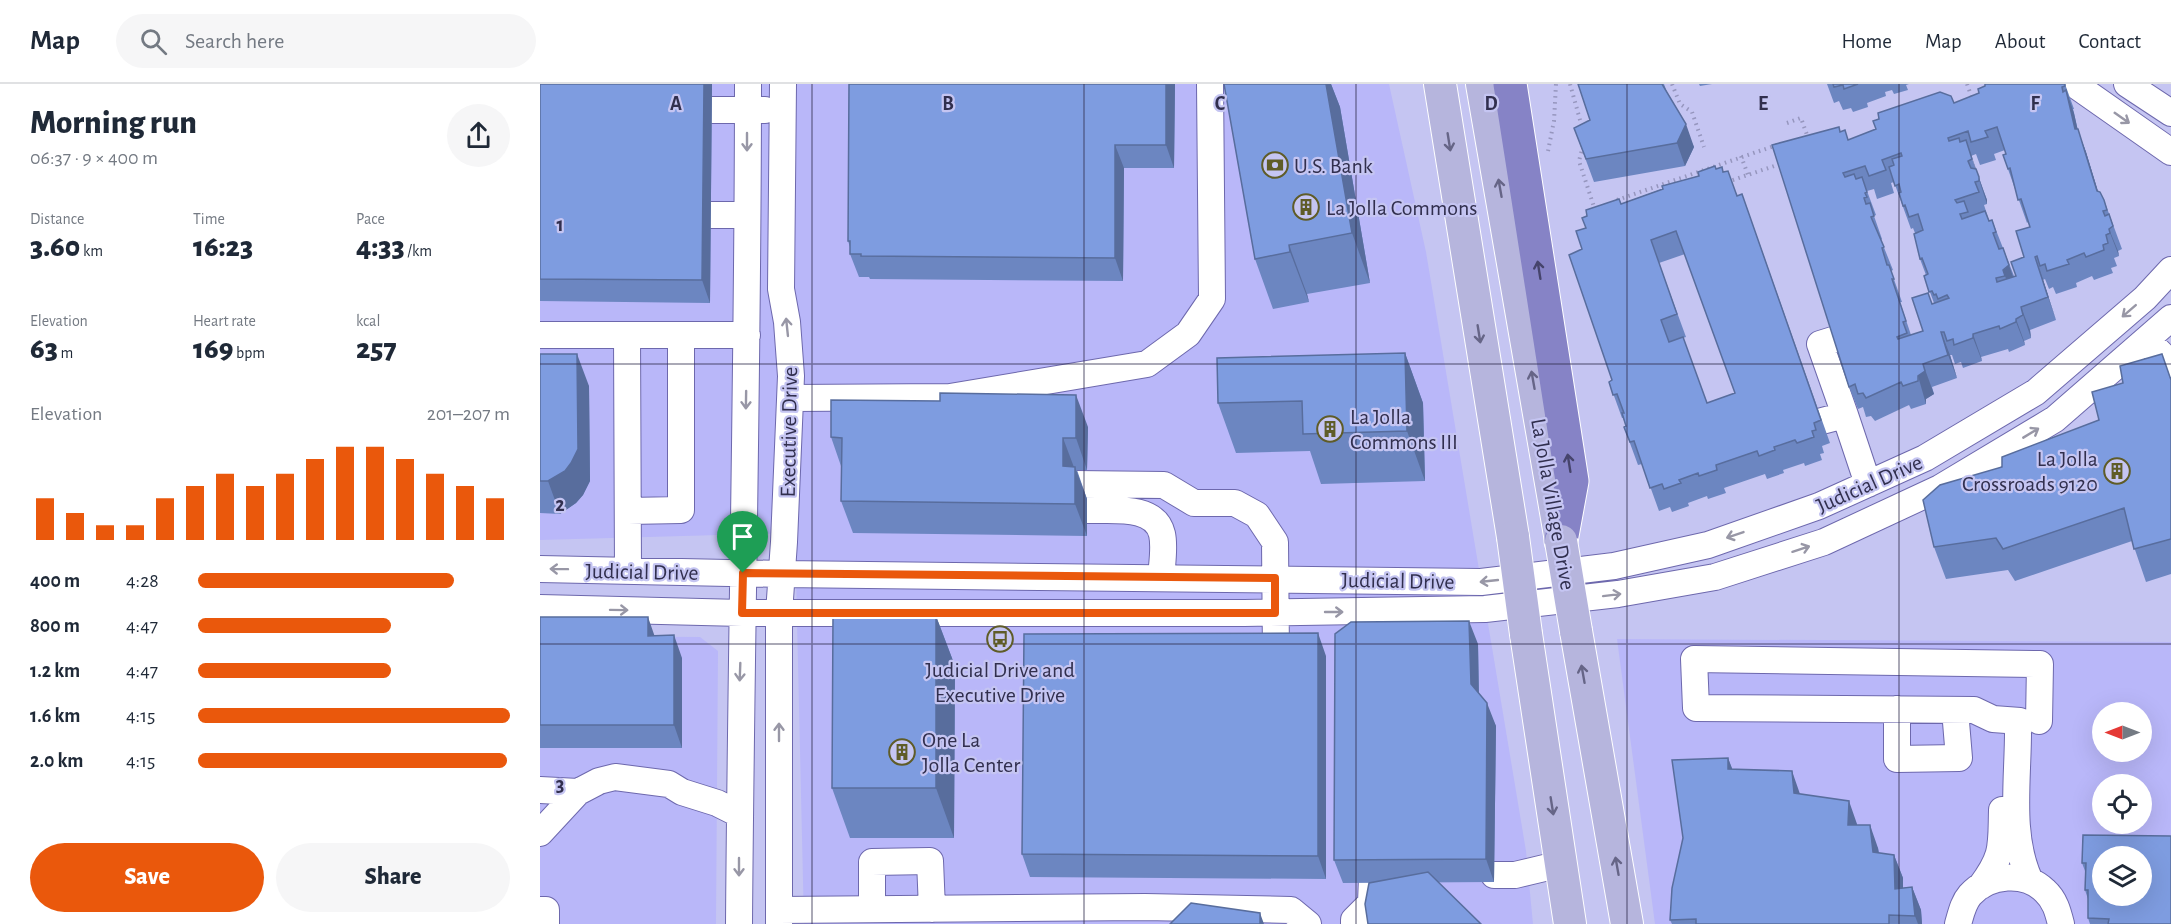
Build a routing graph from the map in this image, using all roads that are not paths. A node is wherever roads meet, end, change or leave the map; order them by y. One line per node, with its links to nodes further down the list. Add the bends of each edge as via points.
1 (687, 84): 10 (street, via 687,121)
2 (748, 84): 10 (street, Executive Drive)
3 (783, 84): 11 (street, Executive Drive)
4 (1210, 84): 25 (street, via 1212,299 1188,333 1147,364 950,397)
5 (1440, 84): 51 (main road, La Jolla Village Drive, one-way to 51, bridge)
6 (1482, 84): 30 (main road, La Jolla Village Drive, one-way to 6)
7 (1510, 84): 30 (highway, one-way to 7, via 1572,481)
8 (2074, 84): 13 (street, one-way to 13)
9 (2127, 84): 12 (street)
10 (748, 111): 11 (street); 14 (street, Executive Drive, one-way to 14)
11 (783, 111): 25 (street, Executive Drive, one-way to 11, via 787,322 781,290)
12 (2171, 114)
13 (2171, 152)
14 (747, 215): 15 (street, via 687,205); 21 (street, Executive Drive)
15 (687, 245)
16 (2171, 270): 27 (street, Judicial Drive, one-way to 27, via 2145,298 2036,392 1925,458)
17 (2171, 318): 23 (street, Judicial Drive)
18 (540, 335): 19 (street)
19 (627, 335): 20 (street); 29 (street)
20 (681, 335): 21 (street); 29 (street, via 681,510)
21 (747, 335): 33 (street, Executive Drive, one-way to 33)
22 (1836, 339): 27 (street, via 1820,344 1833,418)
23 (2147, 340): 24 (street); 40 (street, Judicial Drive, one-way to 23, via 1485,609 1617,594 1715,577 1824,542 1940,488 2055,419)
24 (2171, 364)
25 (791, 398): 34 (street, Executive Drive)
26 (1075, 484): 36 (street, via 1164,485 1194,503 1235,503 1257,515 1275,542)
27 (1868, 484): 36 (street, Judicial Drive, one-way to 36, via 1819,506 1707,545 1614,566 1481,582)
28 (1087, 510): 35 (street, via 1128,511 1155,519 1162,535)
29 (628, 511): 32 (street)
30 (1561, 541): 67 (main road, La Jolla Village Drive, one-way to 30, bridge)
31 (540, 569): 32 (street, Judicial Drive, one-way to 31)
32 (628, 571): 33 (street, Judicial Drive)
33 (743, 573): 34 (street, Judicial Drive); 38 (street, Executive Drive)
34 (782, 574): 35 (street, Judicial Drive); 39 (street, Executive Drive)
35 (1161, 577): 36 (street, Judicial Drive)
36 (1275, 578): 40 (street)
37 (540, 608): 38 (street, Judicial Drive, one-way to 38)
38 (742, 613): 39 (street, Judicial Drive); 48 (street, Executive Drive, one-way to 48)
39 (779, 613): 40 (street, Judicial Drive); 61 (street, Executive Drive, one-way to 39)
40 (1275, 613): 41 (street)
41 (1276, 656)
42 (1897, 710): 43 (street); 43 (street, via 1897,759 1959,758); 45 (street, via 1696,708 1694,659 2040,664)
43 (1955, 710): 44 (street, via 1974,710)
44 (1993, 719): 45 (street); 55 (street, via 2003,739 2000,853)
45 (2030, 721): 53 (street, via 2018,732 2017,836)
46 (540, 790): 47 (street)
47 (578, 792): 48 (street, via 615,777 646,780 669,784); 49 (street)
48 (739, 814): 63 (street, Executive Drive, one-way to 63)
49 (540, 833)
50 (1372, 858): 56 (street)
51 (1561, 864): 52 (street, via 1515,875); 66 (main road, La Jolla Village Drive)
52 (1494, 875)
53 (2030, 881): 55 (street, via 2004,877); 69 (street, via 2045,891 2057,907)
54 (1398, 884): 56 (street)
55 (1981, 885): 68 (street, via 1964,904)
56 (1371, 903): 65 (street)
57 (872, 909): 58 (street); 58 (street, via 872,862 930,861); 61 (street)
58 (932, 909): 60 (street)
59 (540, 910): 62 (street, via 546,910)
60 (1093, 916): 64 (street, via 1291,910)
61 (779, 917)
62 (546, 924)
63 (738, 924)
64 (1308, 924)
65 (1354, 924)
66 (1570, 924)
67 (1627, 924)
68 (1958, 924)
69 (2061, 924)

